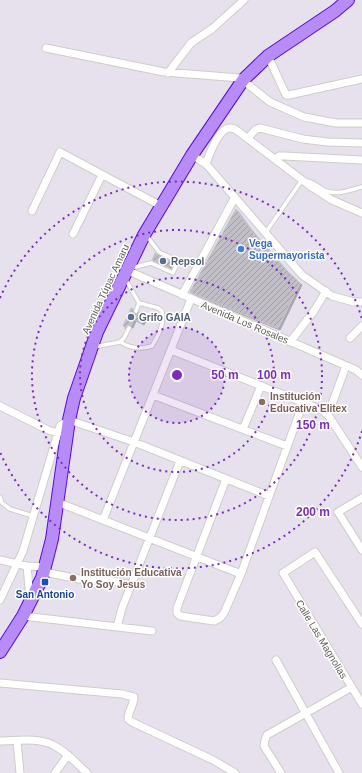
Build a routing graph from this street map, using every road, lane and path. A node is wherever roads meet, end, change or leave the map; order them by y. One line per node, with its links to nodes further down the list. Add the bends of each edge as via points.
1 (244, 0): 5 (street, via 213,28 191,43)
2 (348, 0): 4 (highway, Avenida Túpac Amaru)
3 (46, 48): 5 (street)
4 (268, 56): 6 (street, via 286,95); 7 (highway, Avenida Túpac Amaru)
5 (168, 73): 7 (street)
6 (362, 79)
7 (243, 80): 8 (street, via 270,102 304,117 336,123); 11 (highway, Avenida Túpac Amaru)
8 (362, 123)
9 (248, 138): 10 (street, via 260,128 321,141); 12 (street); 14 (street, via 235,129 226,128)
10 (362, 144)
11 (192, 155): 14 (street); 19 (highway, Avenida Túpac Amaru)
12 (277, 160): 13 (street, via 279,156); 16 (street)
13 (362, 160)
14 (206, 164): 18 (street)
15 (102, 175): 19 (street); 20 (street, via 60,152); 24 (street)
16 (304, 181): 17 (lane, via 335,193); 21 (street, via 332,200); 22 (lane)
17 (362, 187)
18 (235, 197): 22 (street); 27 (street)
19 (161, 206): 23 (highway, Avenida Túpac Amaru)
20 (32, 211)
21 (362, 213)
22 (266, 232): 26 (street, via 302,275)
23 (145, 233): 25 (highway, Avenida Túpac Amaru); 25 (lane, via 159,253 178,261 173,273 151,263)
24 (74, 234)
25 (125, 273): 27 (street, Avenida Los Rosales); 30 (lane); 37 (highway, Avenida Túpac Amaru)
26 (326, 291): 29 (street, via 332,296); 36 (street)
27 (182, 295): 28 (street, Avenida Los Rosales)
28 (191, 299): 36 (street, Avenida Los Rosales); 38 (street)
29 (362, 302)
30 (139, 303): 31 (lane); 35 (lane, via 162,311 163,322 158,336 152,346 143,349 131,348)
31 (136, 311)
32 (362, 326): 34 (street)
33 (129, 328): 35 (lane)
34 (350, 338)
35 (120, 342): 37 (lane)
36 (290, 342): 40 (street, Avenida Los Rosales)
37 (91, 347): 47 (highway, Avenida Túpac Amaru)
38 (171, 350): 42 (street); 43 (street)
39 (362, 364): 41 (street)
40 (346, 366): 41 (street, Avenida Los Rosales); 46 (street)
41 (359, 372)
42 (261, 386): 44 (street); 48 (street)
43 (153, 395): 48 (street); 50 (street)
44 (303, 403): 46 (street); 51 (street)
45 (0, 406): 49 (street)
46 (328, 415): 53 (street)
47 (69, 420): 49 (street, via 60,426); 50 (street); 58 (highway, Avenida Túpac Amaru)
48 (243, 430): 51 (street)
49 (58, 433): 59 (street)
50 (134, 442): 52 (street); 60 (street)
51 (287, 446): 55 (street)
52 (180, 461): 54 (street); 61 (street)
53 (362, 467)
54 (226, 479): 55 (street); 63 (street)
55 (269, 496): 68 (street)
56 (0, 497): 59 (lane, via 2,503 10,509)
57 (362, 498): 62 (street, via 338,512)
58 (57, 502): 60 (street); 67 (highway, Avenida Túpac Amaru)
59 (33, 516): 65 (street)
60 (103, 520): 61 (street)
61 (150, 539): 63 (street); 69 (street)
62 (362, 550)
63 (196, 557): 68 (street); 68 (street, via 177,608 180,616 214,621 220,618 230,602)
64 (0, 560): 65 (street)
65 (18, 563): 66 (street); 70 (street)
66 (27, 566): 67 (street); 71 (street)
67 (45, 569): 69 (street, via 79,579); 71 (highway, Avenida Túpac Amaru)
68 (241, 574)
69 (131, 585): 74 (street)
70 (0, 600)
71 (31, 602): 72 (highway, Avenida Túpac Amaru)
72 (22, 616): 74 (street); 76 (highway, Avenida Túpac Amaru)
73 (362, 624): 79 (street, Calle Las Magnolias, via 315,552 283,573)
74 (117, 627): 75 (street)
75 (152, 631)
76 (0, 652)
77 (276, 660): 81 (street)
78 (0, 683): 88 (street, via 134,697 128,719 214,760)
79 (352, 687): 80 (street, Calle Las Magnolias); 81 (street)
80 (362, 704)
81 (306, 713): 89 (street, via 267,735 264,746); 90 (street)
82 (0, 741): 83 (street)
83 (17, 741): 84 (street, via 52,744); 85 (street)
84 (68, 755): 86 (street); 87 (street)
85 (20, 773)
86 (54, 773)
87 (87, 773)
88 (234, 773)
89 (281, 773)
90 (339, 773)

